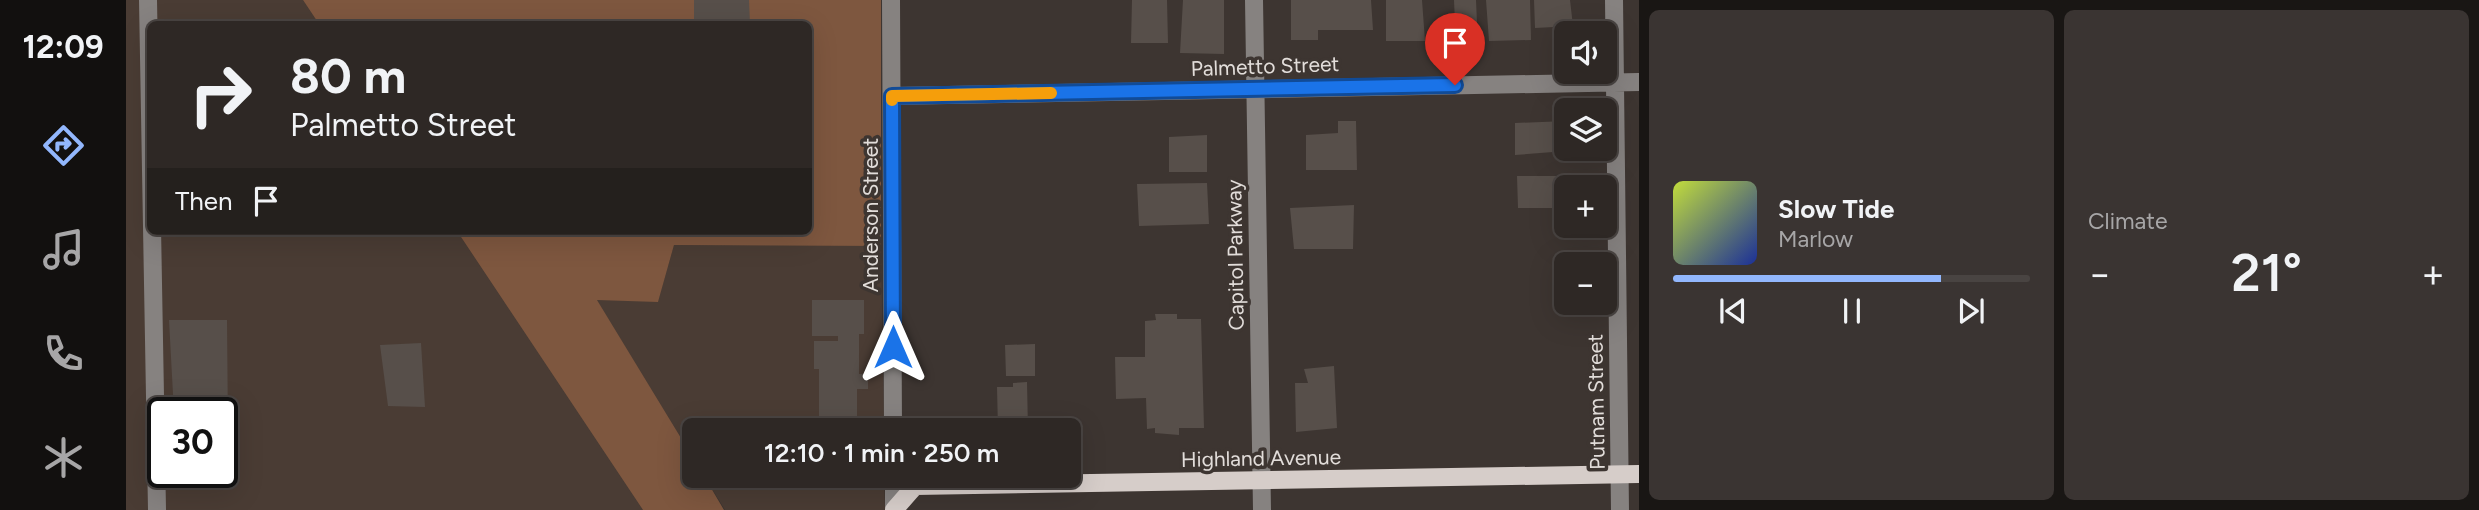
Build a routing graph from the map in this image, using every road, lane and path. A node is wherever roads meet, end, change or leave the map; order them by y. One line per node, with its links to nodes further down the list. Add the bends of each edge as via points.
1 (148, 0): 5 (street)
2 (891, 0): 12 (street, Anderson Street)
3 (1254, 0): 11 (street, Capitol Parkway)
4 (1614, 0): 6 (street, Putnam Street)
5 (148, 21)
6 (1614, 21)
7 (1617, 82): 8 (street, Palmetto Street)
8 (1639, 82)
9 (1554, 83): 11 (street, Palmetto Street)
10 (1614, 84): 15 (street, Putnam Street)
11 (1255, 90): 12 (street, Palmetto Street); 17 (street, Capitol Parkway)
12 (892, 96): 14 (street, Anderson Street)
13 (152, 235): 19 (street)
14 (893, 418)
15 (1619, 474): 16 (main road, Highland Avenue); 17 (main road, Highland Avenue); 22 (street, Putnam Street)
16 (1639, 474)
17 (1262, 481): 20 (main road, Highland Avenue, via 915,485); 21 (street, Capitol Parkway)
18 (894, 488): 20 (street)
19 (157, 510)
20 (894, 510)
21 (1262, 510)
22 (1620, 510)

